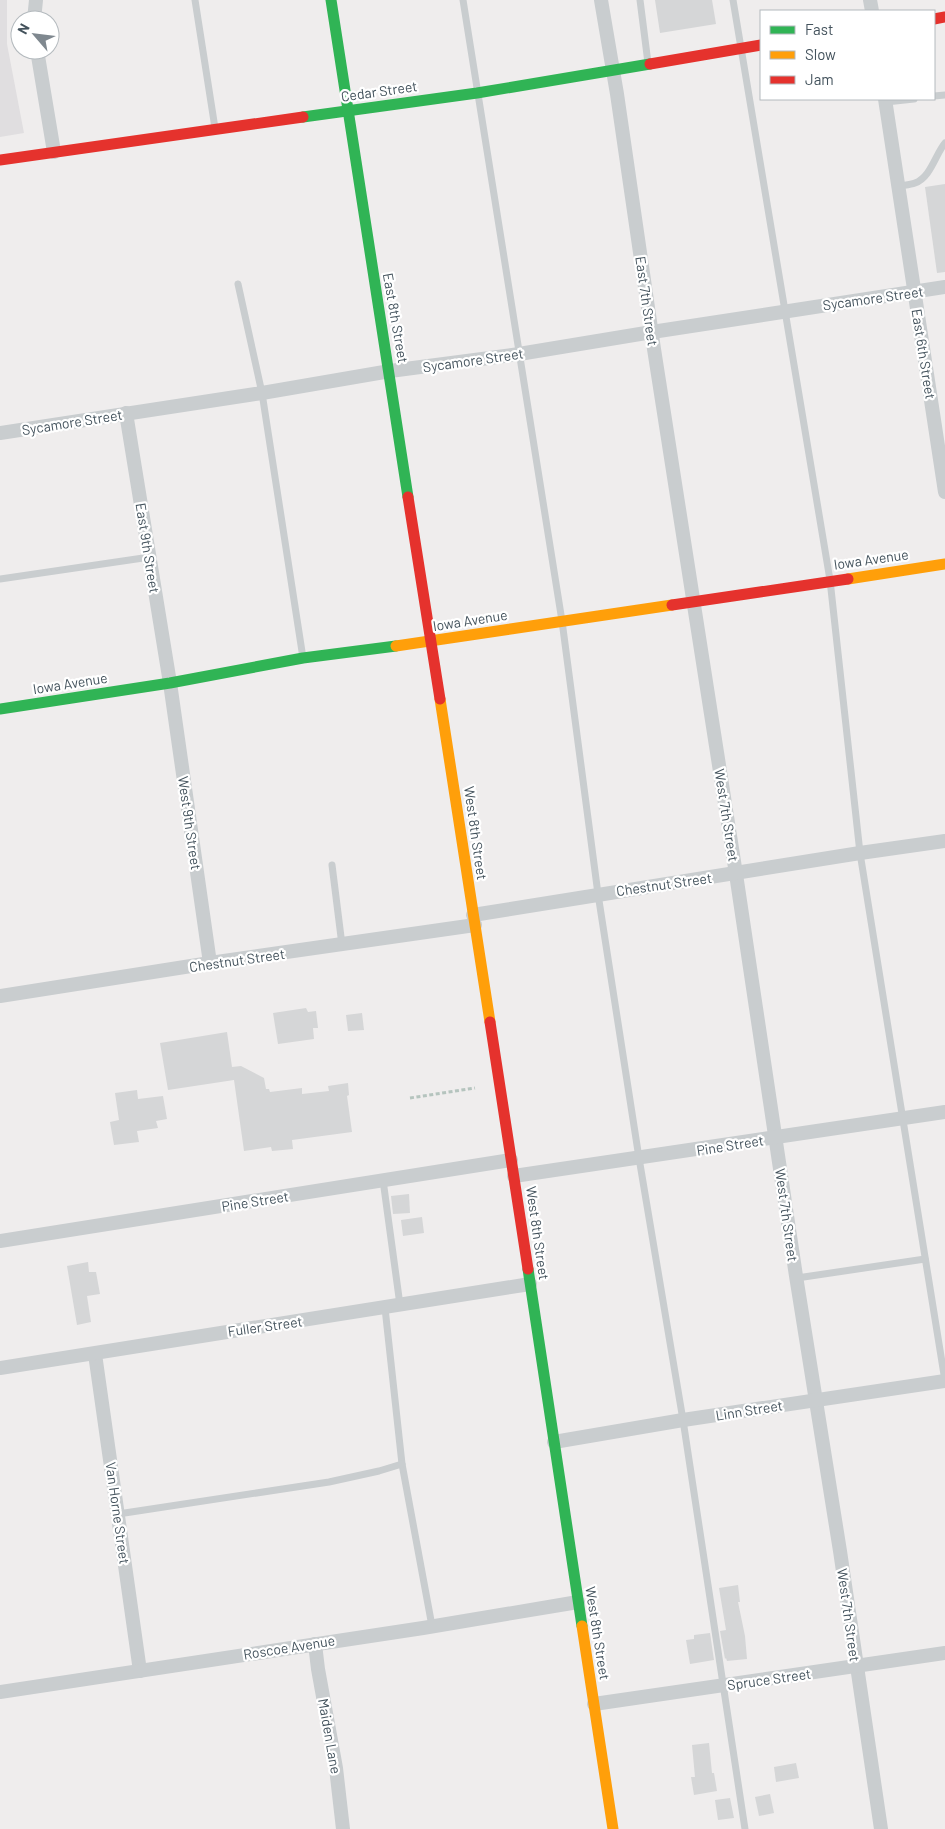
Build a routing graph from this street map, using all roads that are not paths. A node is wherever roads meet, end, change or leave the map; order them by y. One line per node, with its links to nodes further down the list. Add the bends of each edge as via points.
1 (194, 0): 15 (lane)
2 (331, 0): 14 (main road, East 8th Street)
3 (463, 0): 12 (lane)
4 (601, 0): 11 (street, East 7th Street)
5 (640, 0): 10 (lane)
6 (733, 0): 8 (lane)
7 (760, 45): 8 (main road, Cedar Street)
8 (740, 48): 10 (main road, Cedar Street); 23 (lane)
9 (39, 60): 17 (street)
10 (648, 64): 11 (main road, Cedar Street)
11 (613, 70): 12 (main road, Cedar Street); 24 (street, East 7th Street)
12 (478, 93): 14 (main road, Cedar Street); 25 (lane)
13 (886, 100): 19 (street, East 6th Street)
14 (349, 110): 15 (main road, Cedar Street); 26 (main road, East 8th Street)
15 (216, 128): 17 (main road, Cedar Street)
16 (945, 143): 19 (lane, via 923,177 916,183)
17 (54, 152): 18 (main road, Cedar Street)
18 (0, 160)
19 (899, 186): 22 (street, East 6th Street)
20 (238, 284): 27 (lane)
21 (945, 287): 22 (street, Sycamore Street)
22 (915, 292): 23 (street, Sycamore Street); 30 (street, East 6th Street)
23 (786, 311): 24 (street, Sycamore Street); 34 (lane)
24 (652, 332): 25 (street, Sycamore Street); 35 (street, East 7th Street)
25 (519, 354): 26 (street, Sycamore Street); 36 (lane)
26 (390, 372): 27 (street, Sycamore Street); 37 (main road, East 8th Street)
27 (262, 394): 28 (street, Sycamore Street); 38 (lane)
28 (126, 413): 29 (street, Sycamore Street); 31 (street, East 9th Street)
29 (0, 433)
30 (945, 492)
31 (150, 557): 33 (lane); 39 (street, East 9th Street)
32 (945, 564): 34 (main road, Iowa Avenue)
33 (0, 578)
34 (830, 580): 35 (main road, Iowa Avenue); 42 (lane)
35 (694, 602): 36 (main road, Iowa Avenue); 44 (street, West 7th Street)
36 (562, 621): 37 (main road, Iowa Avenue); 45 (lane)
37 (431, 642): 38 (main road, Iowa Avenue); 46 (main road, West 8th Street)
38 (303, 658): 39 (main road, Iowa Avenue)
39 (170, 682): 40 (main road, Iowa Avenue); 48 (street, West 9th Street)
40 (0, 709)
41 (945, 841): 42 (street, Chestnut Street)
42 (860, 853): 44 (street, Chestnut Street); 51 (lane)
43 (332, 865): 47 (lane)
44 (736, 874): 45 (street, Chestnut Street); 52 (street, West 7th Street)
45 (598, 894): 46 (street, Chestnut Street); 53 (lane)
46 (474, 920): 47 (street, Chestnut Street); 54 (main road, West 8th Street)
47 (342, 945): 48 (street, Chestnut Street)
48 (210, 963): 49 (street, Chestnut Street)
49 (0, 996)
50 (945, 1112): 51 (street, Pine Street)
51 (903, 1119): 52 (street, Pine Street); 58 (lane)
52 (776, 1138): 53 (street, Pine Street); 59 (street, West 7th Street)
53 (639, 1158): 55 (street, Pine Street); 67 (lane)
54 (511, 1160): 55 (main road, West 8th Street); 56 (street, Pine Street)
55 (514, 1176): 60 (main road, West 8th Street)
56 (383, 1180): 57 (street, Pine Street); 61 (lane)
57 (0, 1241)
58 (926, 1259): 59 (lane); 65 (lane)
59 (796, 1278): 66 (street, West 7th Street)
60 (530, 1284): 61 (street, Fuller Street); 68 (main road, West 8th Street)
61 (400, 1306): 62 (street, Fuller Street)
62 (385, 1308): 63 (street, Fuller Street); 69 (lane)
63 (95, 1354): 64 (street, Fuller Street); 70 (street, Van Horne Street)
64 (0, 1368)
65 (945, 1381): 66 (street, Linn Street)
66 (816, 1400): 67 (street, Linn Street); 75 (street, West 7th Street)
67 (683, 1420): 68 (street, Linn Street); 77 (lane)
68 (554, 1442): 71 (main road, West 8th Street)
69 (402, 1464): 70 (lane, via 329,1482); 72 (lane)
70 (118, 1514): 76 (street, Van Horne Street)
71 (578, 1602): 72 (street, Roscoe Avenue); 79 (main road, West 8th Street)
72 (432, 1626): 73 (street, Roscoe Avenue)
73 (315, 1644): 76 (street, Roscoe Avenue); 80 (street, Maiden Lane)
74 (945, 1653): 75 (street, Spruce Street)
75 (857, 1665): 77 (street, Spruce Street); 83 (street, West 7th Street)
76 (140, 1671): 78 (street, Roscoe Avenue)
77 (722, 1685): 79 (street, Spruce Street); 82 (lane)
78 (0, 1692)
79 (594, 1704): 81 (main road, West 8th Street)
80 (343, 1829)
81 (613, 1829)
82 (744, 1829)
83 (881, 1829)

